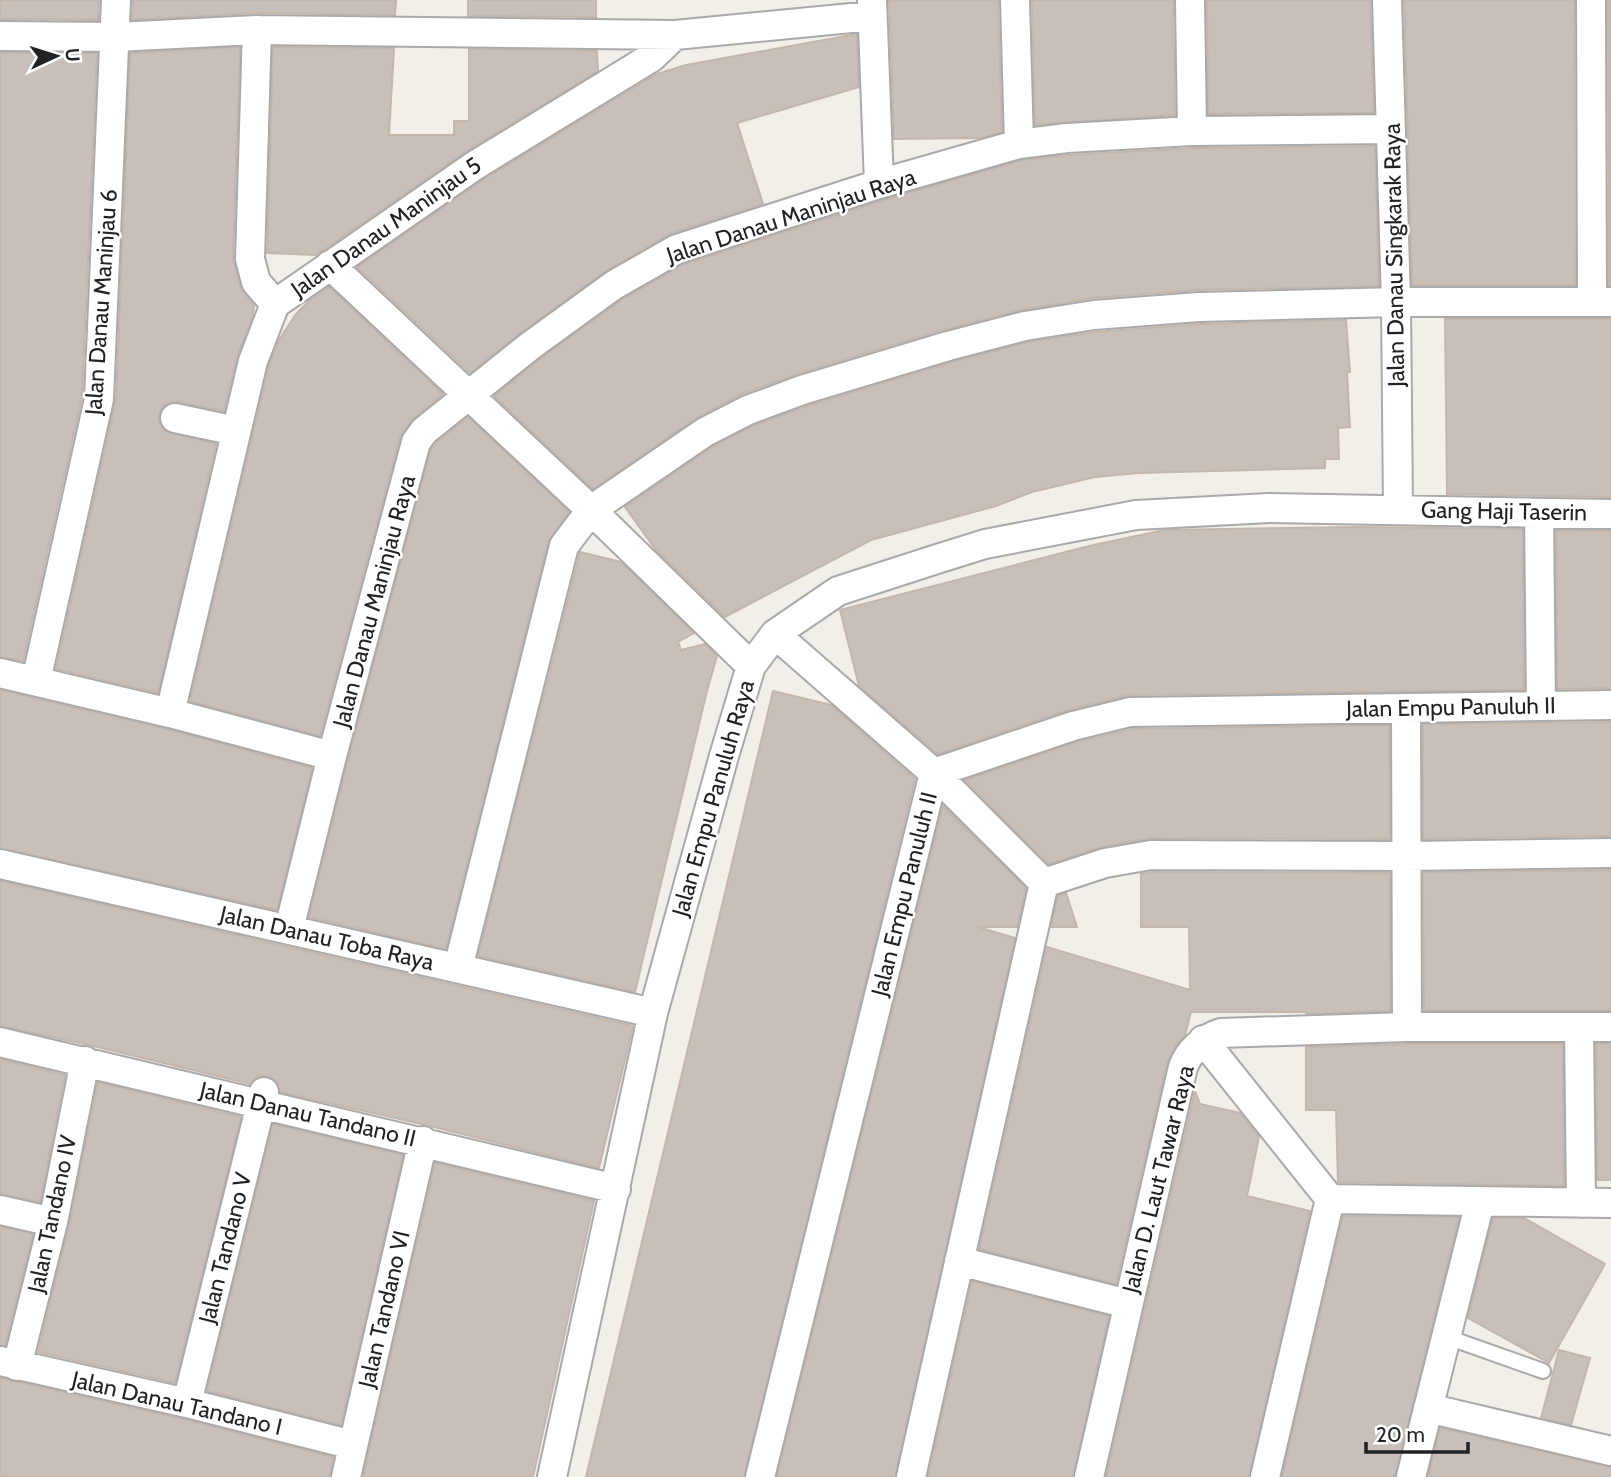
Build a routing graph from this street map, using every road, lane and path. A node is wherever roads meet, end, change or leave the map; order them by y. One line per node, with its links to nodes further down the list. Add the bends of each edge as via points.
1 (116, 0): 10 (street, Jalan Danau Maninjau 6)
2 (1015, 0): 13 (street)
3 (1190, 0): 12 (street)
4 (1387, 0): 11 (street, Jalan Danau Singkarak Raya)
5 (1591, 0): 17 (street)
6 (872, 8): 8 (street); 14 (street)
7 (257, 30): 8 (street); 10 (street); 18 (street, via 250,259 256,282)
8 (675, 35): 15 (street, Jalan Danau Maninjau 5, via 652,57 474,166)
9 (0, 36): 10 (street)
10 (116, 37): 29 (street, Jalan Danau Maninjau 6, via 99,399)
11 (1391, 129): 12 (street, Jalan Danau Maninjau Raya); 16 (street, Jalan Danau Singkarak Raya)
12 (1192, 131): 13 (street, Jalan Danau Maninjau Raya)
13 (1019, 144): 14 (street, Jalan Danau Maninjau Raya)
14 (879, 184): 19 (street, Jalan Danau Maninjau Raya, via 677,249 614,285)
15 (330, 265): 18 (street, Jalan Danau Maninjau 5); 19 (street)
16 (1396, 302): 17 (street); 22 (street, Jalan Danau Singkarak Raya); 23 (street, via 1199,307 1025,326 748,410 705,432)
17 (1602, 302)
18 (275, 304): 21 (street, Jalan Danau Maninjau 5, via 253,361)
19 (469, 395): 23 (street); 34 (street, Jalan Danau Maninjau Raya, via 416,442)
20 (175, 418): 21 (street)
21 (236, 431): 33 (street, Jalan Danau Maninjau 5)
22 (1398, 509): 24 (street, Gang Haji Taserin); 26 (street, Jalan Empu Panuluh Raya, via 1269,508 1136,515 985,544 838,591)
23 (591, 510): 27 (street); 41 (street, via 564,546)
24 (1539, 513): 25 (street, Gang Haji Taserin); 31 (street)
25 (1611, 514)
26 (775, 634): 27 (street, Jalan Empu Panuluh Raya); 35 (street)
27 (751, 666): 42 (street, Jalan Empu Panuluh Raya)
28 (0, 673): 29 (street)
29 (36, 681): 33 (street)
30 (1611, 705): 31 (street, Jalan Empu Panuluh II)
31 (1541, 706): 32 (street, Jalan Empu Panuluh II)
32 (1406, 708): 35 (street, Jalan Empu Panuluh II, via 1130,712 1073,726); 37 (street)
33 (170, 713): 34 (street)
34 (332, 756): 40 (street, Jalan Danau Maninjau Raya)
35 (934, 773): 39 (street); 69 (street, Jalan Empu Panuluh II)
36 (1611, 853): 37 (street)
37 (1407, 856): 39 (street, via 1152,855 1105,863); 43 (street)
38 (0, 864): 40 (street, Jalan Danau Toba Raya)
39 (1044, 883): 58 (street)
40 (289, 929): 41 (street, Jalan Danau Toba Raya)
41 (458, 968): 42 (street, Jalan Danau Toba Raya)
42 (653, 1013): 51 (street, Jalan Empu Panuluh Raya)
43 (1407, 1027): 44 (street, Jalan D. Laut Tawar Raya); 46 (street, Jalan D. Laut Tawar Raya, via 1221,1033)
44 (1579, 1027): 45 (street, Jalan D. Laut Tawar Raya); 54 (street)
45 (1611, 1027)
46 (1203, 1040): 52 (street); 59 (street, Jalan D. Laut Tawar Raya, via 1183,1067)
47 (0, 1042): 48 (street, Jalan Danau Tandano II)
48 (85, 1061): 49 (street, Jalan Danau Tandano II); 57 (street, Jalan Tandano IV)
49 (263, 1098): 50 (street, Jalan Danau Tandano II); 63 (street, Jalan Tandano V)
50 (423, 1141): 51 (street, Jalan Danau Tandano II); 65 (street, Jalan Tandano VI)
51 (616, 1189): 68 (street, Jalan Empu Panuluh Raya)
52 (1330, 1199): 53 (street); 72 (street)
53 (1480, 1202): 54 (street); 60 (street)
54 (1581, 1203): 55 (street)
55 (1611, 1203)
56 (0, 1210): 57 (street)
57 (53, 1222): 61 (street, Jalan Tandano IV)
58 (959, 1261): 59 (street); 70 (street)
59 (1128, 1304): 71 (street, Jalan D. Laut Tawar Raya)
60 (1447, 1337): 62 (lane); 64 (street)
61 (9, 1364): 63 (street, Jalan Danau Tandano I)
62 (1543, 1371)
63 (187, 1403): 65 (street, Jalan Danau Tandano I)
64 (1428, 1408): 66 (street); 73 (street)
65 (353, 1445): 67 (street, Jalan Tandano VI)
66 (1611, 1451)
67 (346, 1477)
68 (552, 1477)
69 (760, 1477)
70 (911, 1477)
71 (1089, 1477)
72 (1265, 1477)
73 (1411, 1477)

